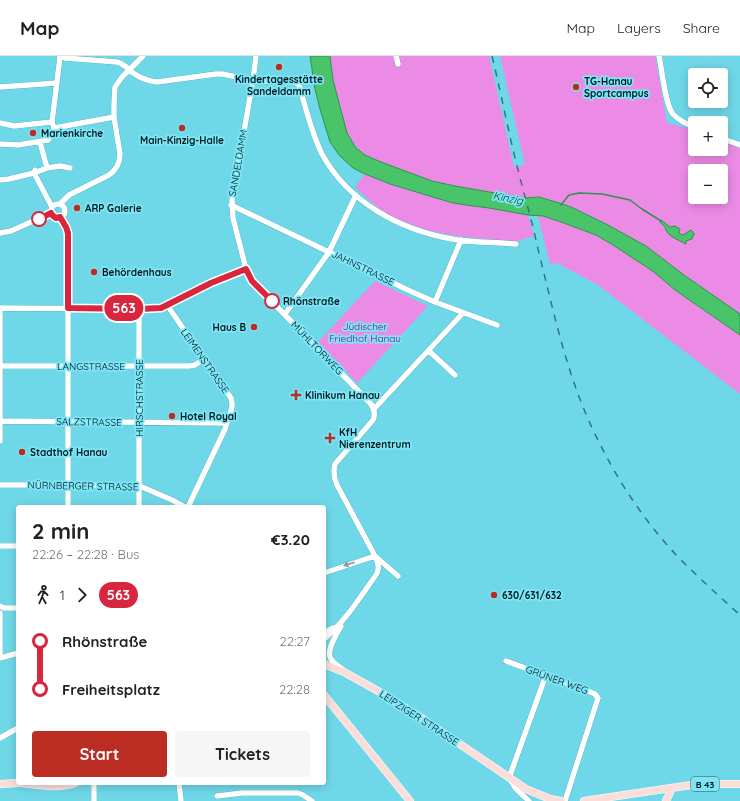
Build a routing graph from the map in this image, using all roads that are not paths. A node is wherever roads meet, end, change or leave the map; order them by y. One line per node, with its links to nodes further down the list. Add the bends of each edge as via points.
1 (60, 56): 7 (street, via 117,62); 9 (street)
2 (142, 56): 7 (street)
3 (256, 56): 8 (street, SANDELDAMM)
4 (396, 56): 6 (street)
5 (659, 56): 13 (street, via 669,108)
6 (398, 64)
7 (129, 69): 8 (street, via 140,77 157,82 216,74); 11 (street, via 115,87)
8 (253, 80): 23 (street, via 297,83 322,153 338,176); 25 (street, SANDELDAMM)
9 (57, 83): 10 (street); 14 (street)
10 (0, 87)
11 (114, 117): 14 (street); 24 (street, via 120,149 120,158 115,170 69,195)
12 (0, 123): 14 (street, via 14,126)
13 (688, 124)
14 (53, 125): 16 (street, via 53,132 48,140)
15 (728, 141): 18 (street)
16 (40, 142): 17 (street); 19 (street)
17 (0, 144)
18 (740, 145)
19 (47, 168): 20 (street); 21 (street)
20 (70, 168)
21 (34, 171): 22 (street); 26 (street)
22 (0, 180)
23 (356, 195): 29 (street, via 378,212 394,220 423,231); 31 (street)
24 (60, 204): 26 (street, via 55,205); 27 (street, via 65,211)
25 (231, 205): 31 (street, JAHNSTRASSE); 32 (street, SANDELDAMM)
26 (52, 210): 27 (street, via 52,215); 28 (street, via 11,231)
27 (60, 217): 36 (street, via 68,233)
28 (0, 233)
29 (461, 240): 30 (street); 33 (street)
30 (516, 244)
31 (330, 252): 33 (street, JAHNSTRASSE); 39 (street)
32 (246, 269): 34 (street, via 206,285); 39 (street, MÜHLTORWEG, via 252,281)
33 (435, 302): 38 (street, JAHNSTRASSE)
34 (167, 305): 37 (street); 42 (street, LEIMENSTRASSE)
35 (0, 308): 36 (street); 43 (street)
36 (68, 308): 37 (street); 44 (street)
37 (139, 309): 45 (street, HIRSCHSTRASSE)
38 (463, 313): 40 (street, JAHNSTRASSE); 41 (street)
39 (285, 314): 47 (street, MÜHLTORWEG)
40 (497, 325)
41 (429, 351): 46 (street); 47 (street)
42 (204, 359): 45 (street, LANGSTRASSE, via 189,366); 51 (street, LEIMENSTRASSE, via 232,400)
43 (0, 366): 44 (street, LANGSTRASSE); 48 (street)
44 (69, 366): 45 (street, LANGSTRASSE); 49 (street)
45 (140, 366): 50 (street, HIRSCHSTRASSE)
46 (455, 375)
47 (374, 409): 62 (street, via 373,420 335,464 334,473 337,485)
48 (0, 421): 49 (street, SALZSTRASSE); 52 (street)
49 (68, 422): 50 (street, SALZSTRASSE); 54 (street)
50 (139, 422): 51 (street, SALZSTRASSE); 55 (street, HIRSCHSTRASSE)
51 (227, 423): 59 (street, LEIMENSTRASSE)
52 (0, 441)
53 (0, 485): 54 (street, NÜRNBERGER STRASSE)
54 (68, 485): 55 (street, NÜRNBERGER STRASSE); 56 (street)
55 (139, 486): 57 (street, HIRSCHSTRASSE); 58 (street, NÜRNBERGER STRASSE)
56 (68, 505)
57 (139, 505)
58 (181, 505)
59 (189, 505)
60 (0, 546): 61 (street)
61 (16, 546)
62 (375, 556): 63 (street, one-way to 63); 64 (street); 68 (street, via 378,568 376,575)
63 (326, 571)
64 (398, 576)
65 (0, 606): 66 (street)
66 (16, 608)
67 (0, 613): 73 (street)
68 (345, 618): 69 (street); 77 (street, via 329,652 331,660)
69 (338, 625): 70 (street); 71 (street)
70 (326, 632)
71 (326, 638)
72 (16, 654): 73 (street)
73 (0, 658)
74 (326, 660): 77 (main road)
75 (506, 661): 78 (street, GRÜNER WEG)
76 (326, 665): 77 (main road, LEIPZIGER STRASSE)
77 (346, 673): 82 (main road, LEIPZIGER STRASSE, via 400,704)
78 (546, 676): 82 (street); 99 (street, GRÜNER WEG, via 595,694 598,698)
79 (326, 697): 96 (main road)
80 (16, 729): 81 (street)
81 (0, 738)
82 (509, 778): 91 (main road, LEIPZIGER STRASSE); 97 (street, LEIPZIGER STRASSE, via 516,789)
83 (16, 783): 84 (main road)
84 (0, 784)
85 (740, 784): 90 (main road, B 43, via 698,784)
86 (38, 785): 87 (main road)
87 (70, 785)
88 (94, 785): 93 (street)
89 (179, 785): 94 (street)
90 (672, 788): 100 (main road); 101 (main road)
91 (534, 793): 97 (street); 98 (main road, LEIPZIGER STRASSE)
92 (217, 796): 95 (street, via 242,793 298,794)
93 (94, 801)
94 (181, 801)
95 (312, 801)
96 (410, 801)
97 (530, 801)
98 (561, 801)
99 (565, 801)
100 (584, 801)
101 (666, 801)

